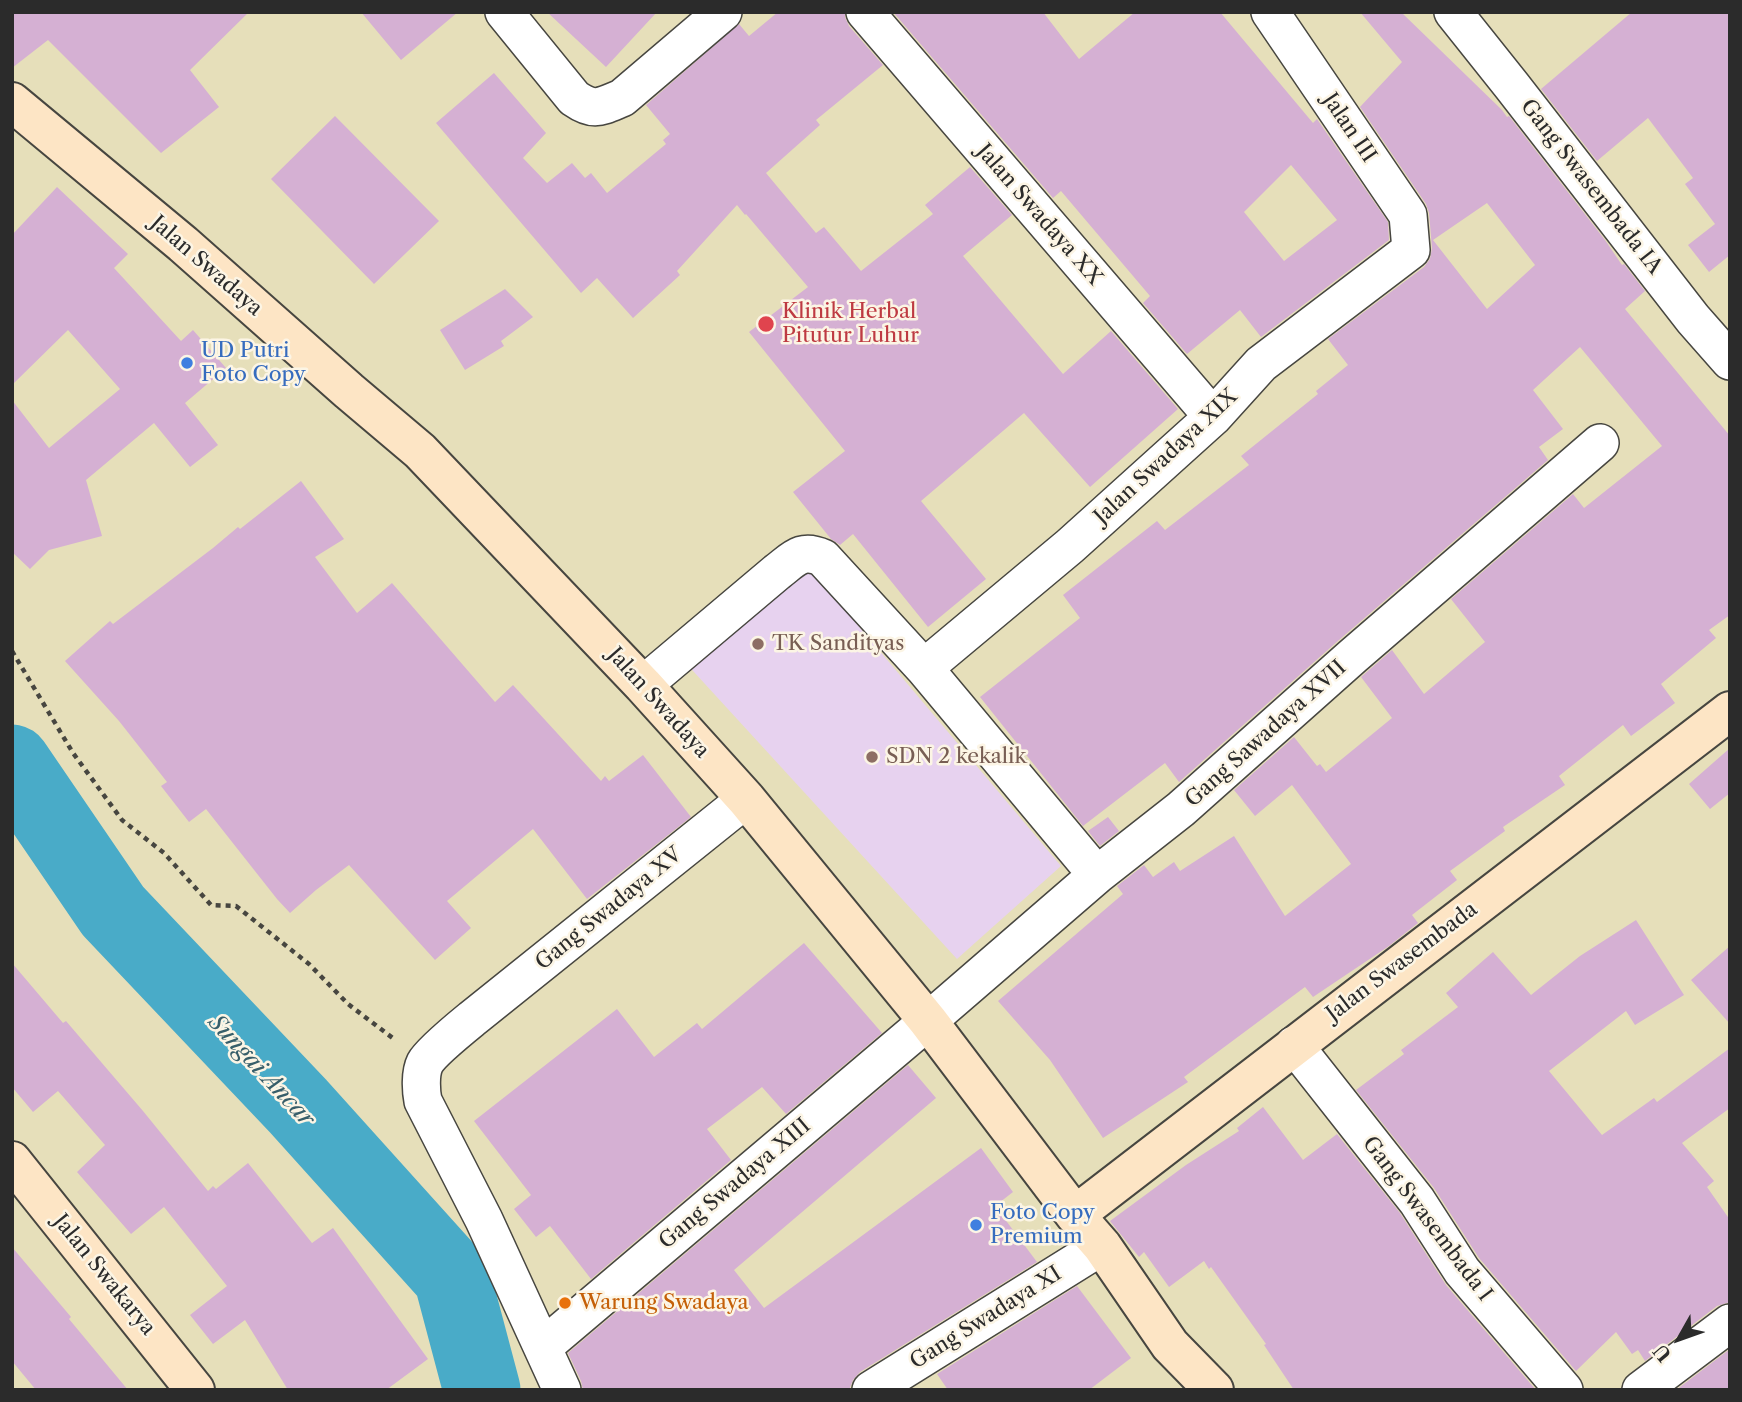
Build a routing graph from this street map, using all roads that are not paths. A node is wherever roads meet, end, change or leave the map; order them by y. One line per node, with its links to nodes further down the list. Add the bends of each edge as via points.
1 (505, 12): 2 (street, via 574,98 587,107 622,98)
2 (723, 12)
3 (864, 12): 9 (street, Jalan Swadaya XX)
4 (1270, 12): 7 (street, Jalan III, via 1408,215)
5 (1453, 12): 8 (street, Gang Swasembada IA)
6 (12, 102): 12 (street, Jalan Swadaya, via 420,451)
7 (1411, 250): 9 (street, Jalan Swadaya XIX, via 1261,364)
8 (1730, 360)
9 (1213, 417): 11 (street, Jalan Swadaya XIX, via 1070,546)
10 (1600, 443): 15 (street, Gang Sawadaya XVII, via 1181,809)
11 (924, 668): 12 (street, via 823,558 807,553 777,572); 15 (street)
12 (643, 685): 14 (street, Jalan Swadaya)
13 (1730, 711): 17 (street, Jalan Swasembada)
14 (746, 799): 16 (street, Jalan Swadaya); 22 (street, Gang Swadaya XV, via 473,1018 425,1063 424,1101)
15 (1097, 875): 16 (street, Gang Sawadaya XVII)
16 (928, 1021): 19 (street, Jalan Swadaya); 22 (street, Gang Swadaya XIII)
17 (1294, 1045): 19 (street, Jalan Swasembada); 27 (street, Gang Swasembada I, via 1416,1201 1462,1271)
18 (12, 1161): 23 (street, Jalan Swakarya)
19 (1075, 1215): 20 (street, Jalan Swadaya)
20 (1102, 1246): 25 (street, Gang Swadaya XI); 26 (street, Jalan Swadaya, via 1170,1345)
21 (1730, 1323): 28 (street)
22 (542, 1347): 24 (street)
23 (195, 1390)
24 (562, 1390)
25 (870, 1390)
26 (1214, 1390)
27 (1564, 1390)
28 (1641, 1390)

